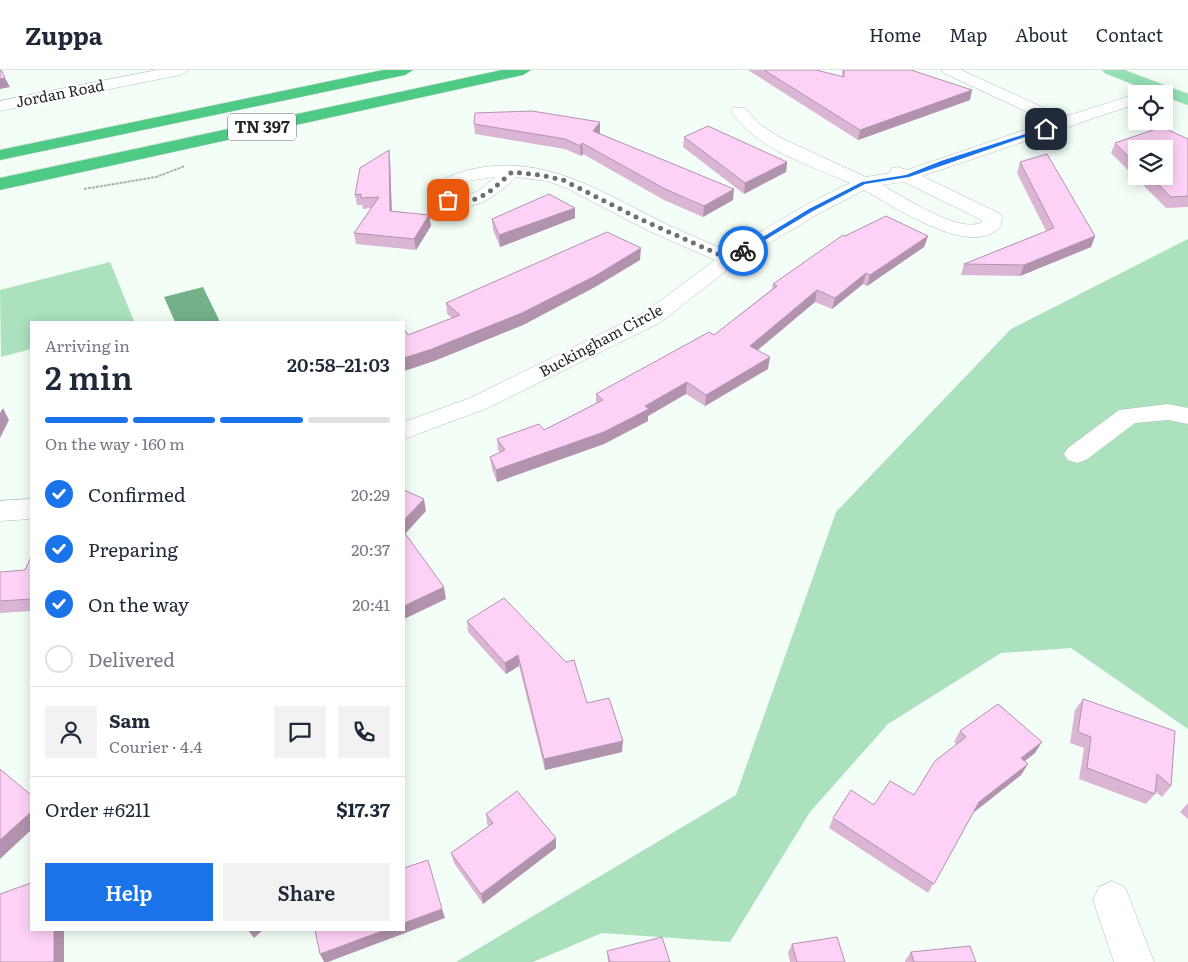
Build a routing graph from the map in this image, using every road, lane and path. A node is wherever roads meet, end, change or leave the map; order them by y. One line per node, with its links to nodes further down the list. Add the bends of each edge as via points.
1 (180, 70): 12 (street, Jordan Road, via 86,82)
2 (405, 70): 17 (highway, TN 397)
3 (523, 70): 23 (highway, TN 397)
4 (949, 70): 14 (street)
5 (1112, 78): 6 (street)
6 (1134, 80): 7 (main road)
7 (1144, 85)
8 (1173, 96): 9 (main road)
9 (1188, 100)
10 (1128, 102): 16 (street, Buckingham Circle)
11 (1058, 105): 14 (street)
12 (0, 106)
13 (740, 111): 22 (street, via 754,129 776,142)
14 (1039, 112): 15 (street); 16 (street)
15 (1012, 121)
16 (1063, 123): 21 (street, Buckingham Circle)
17 (0, 155)
18 (906, 157): 19 (street, Buckingham Circle)
19 (883, 165): 21 (street); 22 (street, Buckingham Circle, via 870,173)
20 (512, 172): 24 (street, via 563,180)
21 (907, 176): 22 (street, Buckingham Circle); 22 (street, via 978,208 992,217 991,225 979,232 961,230 937,222)
22 (864, 183): 24 (street, Buckingham Circle)
23 (0, 184)
24 (729, 259): 26 (street, Buckingham Circle, via 653,317 487,399)
25 (1188, 416): 27 (street, via 1168,412 1128,416)
26 (405, 431)
27 (1077, 454)
28 (30, 510): 29 (street)
29 (0, 511)
30 (1112, 900): 31 (street)
31 (1134, 962)

